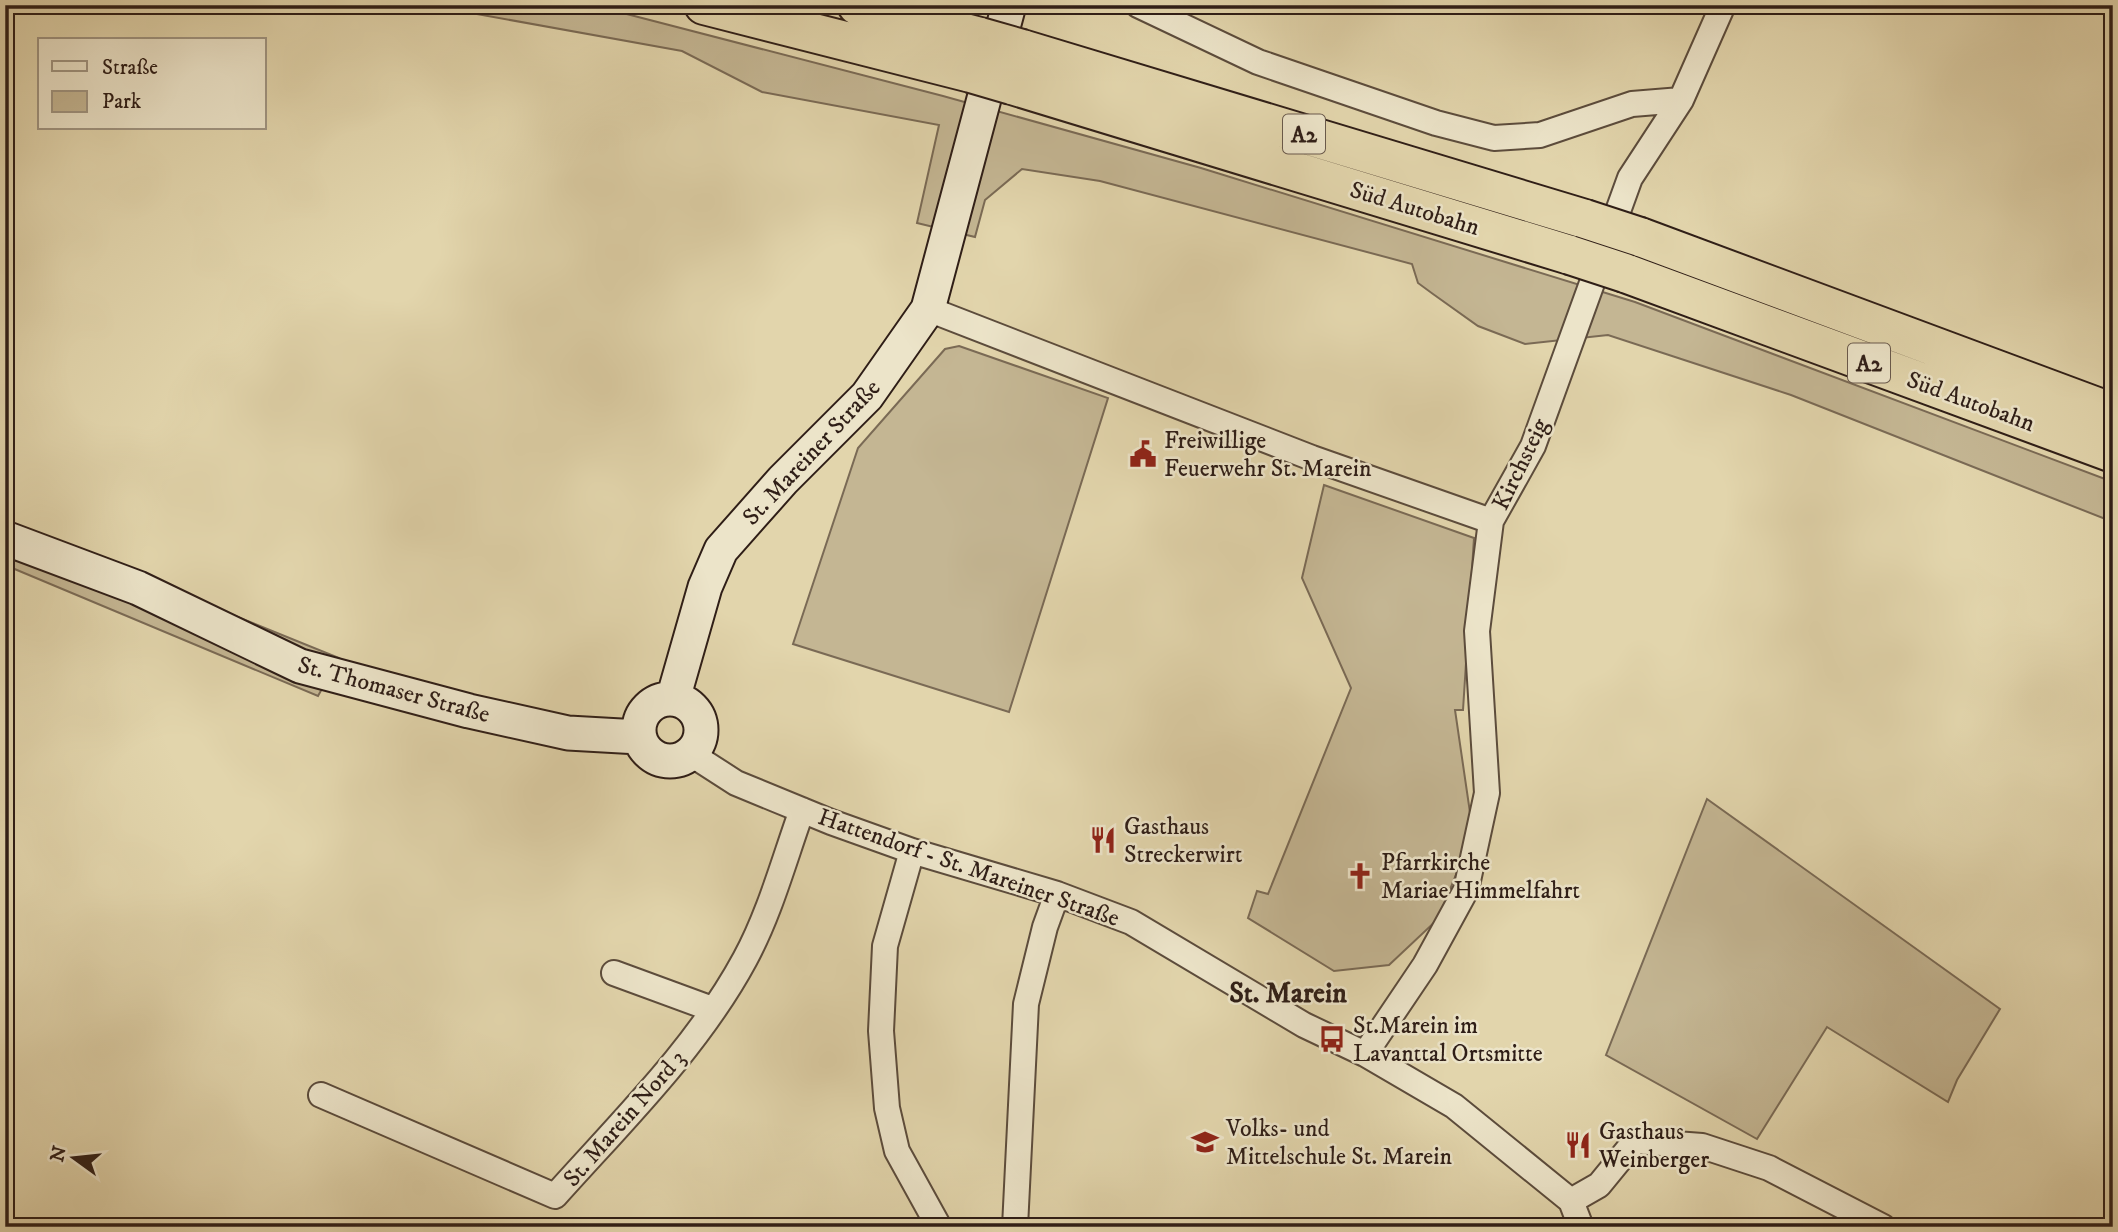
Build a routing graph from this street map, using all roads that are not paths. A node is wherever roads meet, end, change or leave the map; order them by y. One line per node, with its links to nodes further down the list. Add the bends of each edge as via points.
1 (704, 5): 9 (highway, Süd Autobahn / A2, bridge, via 971,73 1570,255)
2 (857, 5): 8 (highway, Süd Autobahn / A2, bridge, via 1022,48 1585,219)
3 (1009, 5): 7 (main road, St. Mareiner Straße)
4 (1138, 5): 6 (street, via 1258,62 1436,123 1494,138 1540,135 1632,104)
5 (1723, 5): 6 (street, Kirchsteig)
6 (1681, 100): 10 (street, Kirchsteig, via 1630,178 1533,446)
7 (928, 309): 10 (street, via 1299,453); 12 (main road, St. Mareiner Straße, via 867,396 721,550 705,587)
8 (2113, 413)
9 (2113, 453)
10 (1492, 521): 20 (street, Kirchsteig, via 1477,631 1487,793 1466,890 1425,965)
11 (5, 538): 13 (main road, St. Thomaser Straße, via 138,588 300,666 568,733)
12 (673, 699): 13 (main road, via 650,705 640,721); 14 (main road, via 686,703 700,722 701,732)
13 (639, 737): 14 (main road, via 648,753 664,761 678,761)
14 (691, 754): 15 (street, Hattendorf - St. Mareiner Straße, via 736,783)
15 (802, 810): 16 (street, Hattendorf - St. Mareiner Straße); 19 (street, St. Marein Nord 3, via 764,918)
16 (912, 851): 17 (street, Hattendorf - St. Mareiner Straße); 23 (street, via 886,946 882,1044 887,1108 897,1151)
17 (1056, 894): 20 (street, Hattendorf - St. Mareiner Straße, via 1132,922 1304,1025); 24 (street, via 1026,1004)
18 (614, 973): 19 (street)
19 (712, 1009): 21 (street, St. Marein Nord 3, via 682,1054 555,1196)
20 (1365, 1055): 22 (street, Hattendorf - St. Mareiner Straße, via 1454,1107)
21 (321, 1095)
22 (1571, 1201): 25 (street); 26 (street, via 1599,1185 1634,1142 1703,1146 1769,1168)
23 (939, 1227)
24 (1015, 1227)
25 (1580, 1227)
26 (1883, 1227)

